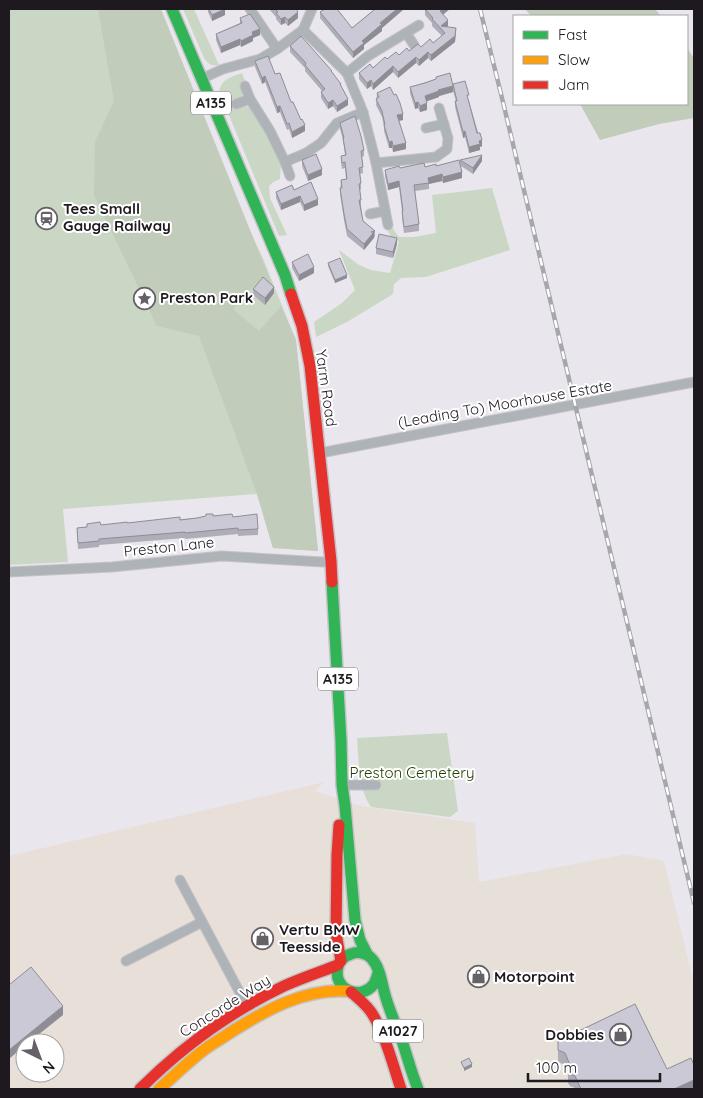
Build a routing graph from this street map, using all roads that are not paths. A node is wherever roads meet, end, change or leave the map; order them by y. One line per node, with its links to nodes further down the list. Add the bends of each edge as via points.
1 (172, 9): 10 (main road, Yarm Road / A135)
2 (250, 9): 8 (street)
3 (312, 9): 5 (street)
4 (419, 25): 6 (street)
5 (303, 30): 8 (street); 9 (street)
6 (406, 33): 7 (street); 9 (street)
7 (414, 45)
8 (277, 49): 10 (street, via 260,59)
9 (347, 73): 15 (street)
10 (201, 79): 25 (main road, Yarm Road / A135, via 285,275 302,326)
11 (245, 86): 12 (street)
12 (250, 99): 13 (street); 18 (street)
13 (236, 104)
14 (439, 108): 16 (street)
15 (363, 112): 18 (street, via 337,123 321,143); 19 (street)
16 (444, 124): 17 (street); 19 (street, via 448,138 446,149 436,157)
17 (426, 128)
18 (285, 162): 20 (street)
19 (376, 163): 21 (street)
20 (290, 176)
21 (385, 211): 22 (street); 23 (street)
22 (370, 214)
23 (388, 225)
24 (694, 382): 25 (street, (Leading To) Moorhouse Estate)
25 (320, 452): 26 (main road, Yarm Road / A135)
26 (331, 561): 27 (street, Preston Lane, via 222,556 112,567); 29 (main road, Yarm Road / A135)
27 (9, 572)
28 (376, 785): 29 (street)
29 (343, 791): 32 (main road, A135, via 355,920); 34 (main road, A135, via 338,834 336,914)
30 (180, 880): 31 (street)
31 (202, 922): 33 (street); 37 (street)
32 (367, 954): 34 (main road, via 356,952 345,956); 35 (main road, via 374,960)
33 (126, 961)
34 (339, 963): 36 (main road, via 338,980); 37 (main road, Concorde Way, via 284,986)
35 (378, 973): 36 (main road, via 375,983 367,991); 41 (main road, A1027)
36 (350, 992): 38 (main road, Concorde Way, via 334,990 309,994 254,1018 205,1049); 40 (main road, A1027, via 372,1015)
37 (248, 1006): 39 (main road, Concorde Way, via 197,1038)
38 (163, 1088)
39 (140, 1089)
40 (401, 1089)
41 (418, 1089)

